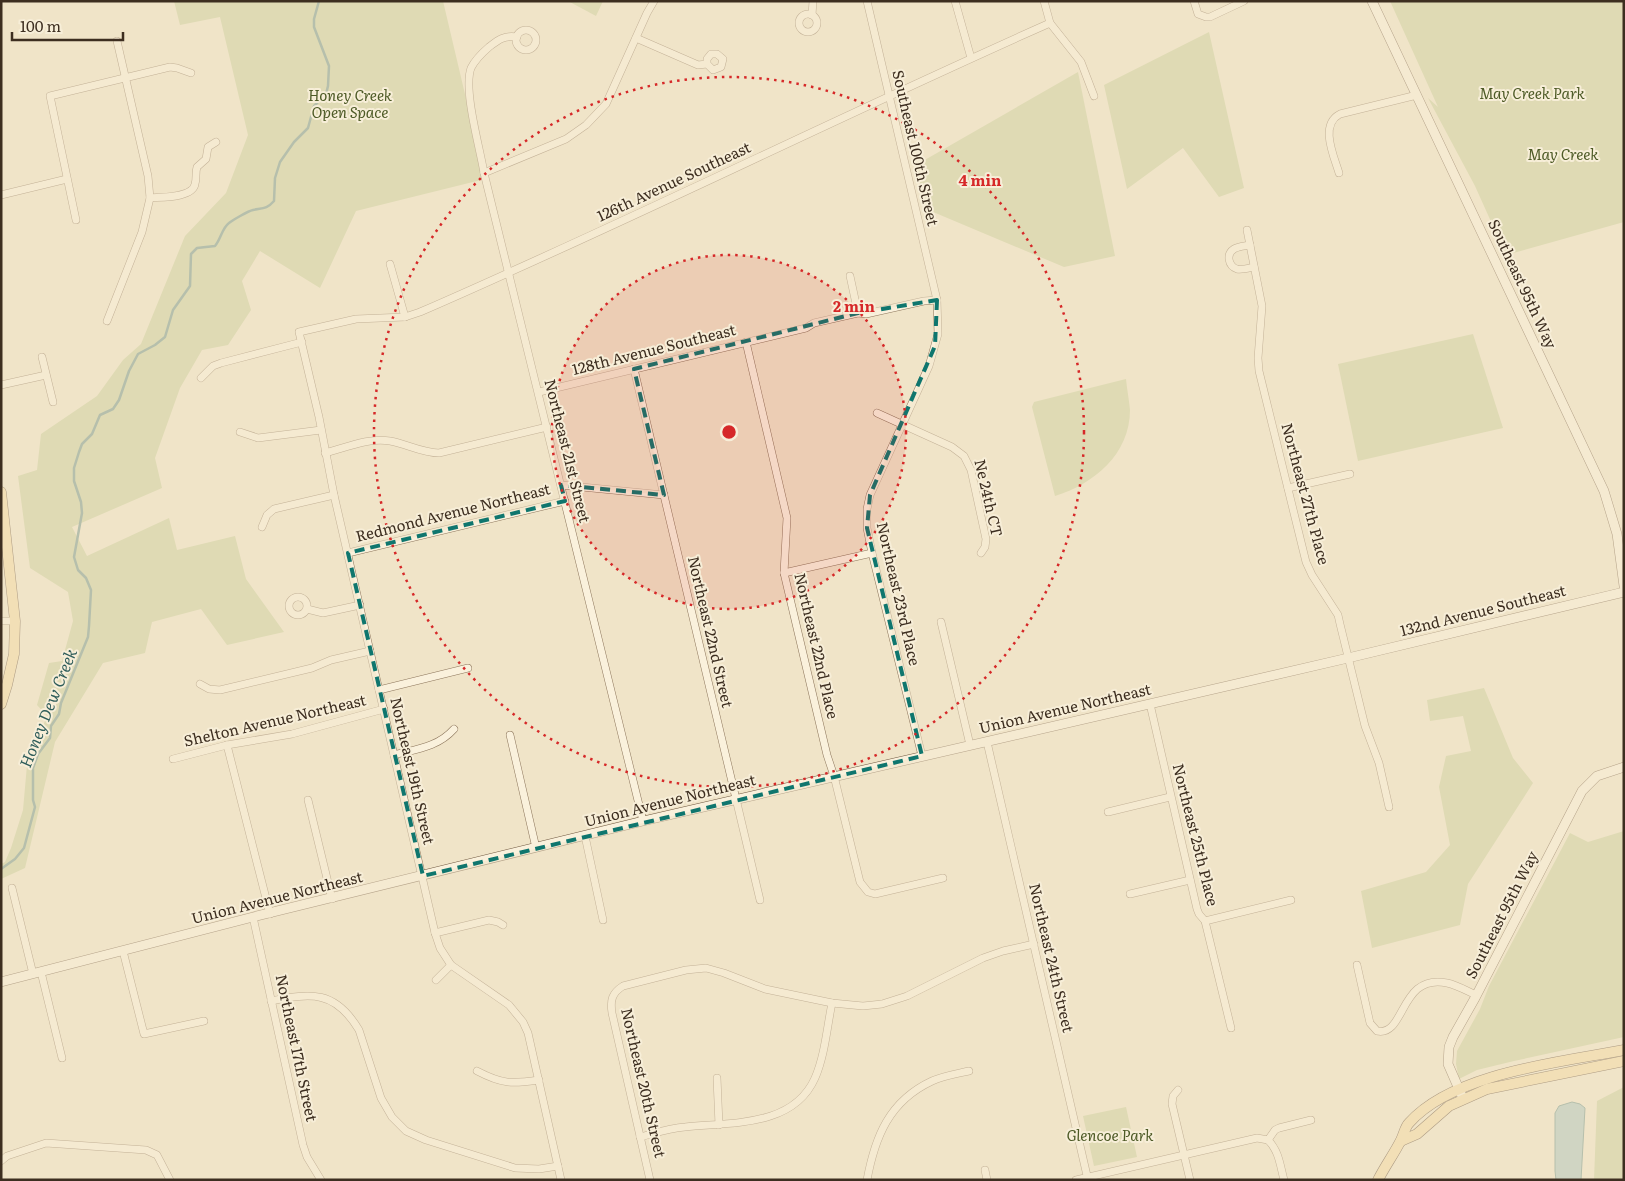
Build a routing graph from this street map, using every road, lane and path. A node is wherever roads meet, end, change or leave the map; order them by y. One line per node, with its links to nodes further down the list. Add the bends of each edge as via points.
1 (654, 1): 12 (street)
2 (813, 1): 9 (street)
3 (867, 1): 20 (street, Southeast 100th Street)
4 (955, 1): 14 (street)
5 (1044, 1): 10 (street)
6 (1194, 1): 7 (street, via 1198,14 1206,17)
7 (1244, 1)
8 (1372, 1): 18 (street, Southeast 95th Way)
9 (812, 15)
10 (1050, 24): 14 (street, 126th Avenue Southeast); 19 (street, via 1081,62)
11 (517, 37): 22 (street, Northeast 21st Street, via 500,39 483,52 472,68 469,86)
12 (636, 38): 15 (street, via 698,65); 22 (street, via 606,104 586,126 566,138)
13 (116, 41): 17 (street)
14 (971, 58): 20 (street, 126th Avenue Southeast)
15 (707, 64)
16 (191, 73): 17 (street, via 170,68)
17 (126, 77): 24 (street, via 50,96); 26 (street)
18 (1417, 95): 23 (street, via 1340,114 1331,120 1329,136); 66 (street, Southeast 95th Way, via 1604,491 1617,534)
19 (1094, 96)
20 (888, 98): 32 (street, 126th Avenue Southeast); 34 (street, Southeast 100th Street)
21 (216, 142): 26 (street, via 208,147 206,159 197,168 196,184 191,191 179,196)
22 (484, 172): 32 (street, Northeast 21st Street)
23 (1339, 173)
24 (67, 179): 25 (street); 27 (street)
25 (1, 195)
26 (150, 198): 37 (street, via 142,232)
27 (76, 220)
28 (1247, 230): 29 (street, Northeast 27th Place)
29 (1250, 245): 31 (street, Northeast 27th Place); 31 (street, via 1234,248 1229,260 1239,269)
30 (390, 264): 36 (street)
31 (1254, 266): 56 (street, Northeast 27th Place, via 1262,306 1258,364)
32 (510, 273): 36 (street, 126th Avenue Southeast); 46 (street, Northeast 21st Street)
33 (850, 276): 35 (street)
34 (938, 300): 35 (street, 128th Avenue Southeast); 49 (street, Northeast 23rd Place, via 935,346)
35 (858, 313): 40 (street, 128th Avenue Southeast)
36 (405, 317): 38 (street, 126th Avenue Southeast, via 356,319)
37 (107, 321)
38 (299, 332): 39 (street, Northeast 19th Street)
39 (302, 342): 44 (street, via 221,363); 51 (street, Northeast 19th Street)
40 (746, 342): 42 (street, 128th Avenue Southeast); 65 (street, Northeast 22nd Place, via 787,518)
41 (42, 357): 43 (street)
42 (634, 369): 46 (street, 128th Avenue Southeast); 59 (street, Northeast 22nd Street)
43 (46, 375): 45 (street); 47 (street)
44 (201, 378)
45 (1, 386)
46 (539, 392): 50 (street, Northeast 21st Street)
47 (53, 402)
48 (877, 413): 49 (street, Ne 24th CT)
49 (902, 424): 63 (street, Northeast 23rd Place, via 870,495 867,528); 64 (street, Ne 24th CT, via 964,456 971,470 986,538)
50 (547, 427): 53 (street, via 439,453 384,440); 55 (street, Northeast 21st Street)
51 (321, 430): 52 (street, via 258,438); 53 (street, Northeast 19th Street)
52 (240, 432)
53 (325, 453): 58 (street, Northeast 19th Street)
54 (1350, 474): 56 (street)
55 (561, 484): 59 (street, Redmond Avenue Northeast); 60 (street, Northeast 21st Street)
56 (1288, 488): 74 (street, Northeast 27th Place, via 1306,562 1338,615)
57 (1, 492): 70 (main road)
58 (334, 495): 61 (street, via 274,509); 62 (street, Northeast 19th Street)
59 (664, 495): 92 (street, Northeast 22nd Street)
60 (565, 500): 62 (street, Redmond Avenue Northeast); 96 (street, Northeast 21st Street)
61 (262, 526)
62 (348, 553): 68 (street, Northeast 19th Street)
63 (872, 553): 65 (street); 87 (street, Northeast 23rd Place)
64 (981, 553)
65 (784, 573): 90 (street, Northeast 22nd Place)
66 (1624, 586)
67 (1624, 592): 74 (street, 132nd Avenue Southeast)
68 (360, 605): 69 (street, via 322,613); 73 (street, Northeast 19th Street)
69 (307, 609)
70 (15, 621): 71 (street); 78 (main road, via 14,654)
71 (1, 622)
72 (941, 622): 85 (street)
73 (370, 651): 76 (street, via 220,690); 77 (street, Northeast 19th Street)
74 (1348, 658): 79 (street, Union Avenue Northeast); 94 (street, Northeast 27th Place)
75 (468, 668): 77 (street, Shelton Avenue Northeast)
76 (200, 684)
77 (379, 690): 80 (street, Northeast 19th Street)
78 (1, 704)
79 (1150, 704): 83 (street, Union Avenue Northeast); 91 (street, Northeast 25th Place)
80 (384, 709): 84 (street, Shelton Avenue Northeast, via 292,734); 86 (street, Northeast 19th Street)
81 (454, 729): 86 (street, via 433,745)
82 (510, 735): 98 (street)
83 (987, 742): 85 (street, Union Avenue Northeast); 113 (street, Northeast 24th Street)
84 (227, 745): 88 (street, Shelton Avenue Northeast); 107 (street)
85 (970, 746): 87 (street, Union Avenue Northeast)
86 (394, 755): 99 (street, Northeast 19th Street)
87 (922, 756): 90 (street, Union Avenue Northeast)
88 (173, 759)
89 (1624, 767): 120 (street, Southeast 95th Way, via 1597,776 1582,791)
90 (834, 776): 92 (street, Union Avenue Northeast); 100 (street, Northeast 22nd Place, via 860,882 868,892 883,894)
91 (1170, 796): 95 (street); 101 (street, Northeast 25th Place)
92 (736, 799): 96 (street, Union Avenue Northeast); 105 (street, Northeast 22nd Street)
93 (308, 800): 104 (street)
94 (1389, 807)
95 (1108, 812)
96 (643, 821): 97 (street, Union Avenue Northeast)
97 (585, 836): 98 (street, Union Avenue Northeast); 109 (street)
98 (536, 848): 99 (street, Union Avenue Northeast)
99 (423, 876): 104 (street, Union Avenue Northeast); 112 (street, Northeast 19th Street)
100 (943, 878)
101 (1190, 880): 103 (street); 110 (street, Northeast 25th Place, via 1197,909)
102 (12, 888): 117 (street)
103 (1130, 894)
104 (332, 899): 107 (street, Union Avenue Northeast)
105 (760, 900)
106 (1291, 900): 110 (street)
107 (270, 914): 108 (street, Union Avenue Northeast)
108 (253, 917): 114 (street, Union Avenue Northeast); 121 (street, Northeast 17th Street)
109 (603, 920)
110 (1205, 921): 124 (street, Northeast 25th Place)
111 (503, 925): 112 (street, via 489,920)
112 (435, 933): 115 (street, Northeast 19th Street)
113 (1034, 944): 122 (street, via 983,958 892,1001 862,1006); 143 (street, Northeast 24th Street)
114 (123, 951): 117 (street, Union Avenue Northeast); 123 (street, via 144,1034)
115 (451, 965): 118 (street); 131 (street, Northeast 19th Street, via 517,1013 528,1033)
116 (1357, 965): 120 (street, via 1370,1023 1377,1031 1385,1032 1393,1026 1410,995 1421,986 1449,983)
117 (37, 973): 119 (street, Union Avenue Northeast); 126 (street)
118 (436, 980)
119 (1, 982)
120 (1476, 995): 133 (street, Southeast 95th Way, via 1449,1047 1449,1069)
121 (271, 1001): 141 (street, via 307,995 324,998 340,1007 358,1030 381,1098 406,1131 515,1168); 145 (street, Northeast 17th Street, via 303,1145)
122 (832, 1003): 135 (street, via 819,1067 802,1097 772,1115); 136 (street, Northeast 20th Street, via 765,989 706,968 623,986 613,993 611,1005)
123 (204, 1021)
124 (1231, 1028)
125 (1624, 1050): 133 (main road, via 1510,1072)
126 (62, 1058)
127 (1624, 1061): 133 (main road)
128 (477, 1071): 131 (street, via 500,1082)
129 (968, 1071): 148 (street, via 920,1087 898,1105 880,1130)
130 (717, 1078): 135 (street)
131 (539, 1080): 141 (street, Northeast 19th Street)
132 (1178, 1090): 139 (street, via 1172,1104)
133 (1461, 1094): 138 (main road, via 1417,1134); 138 (main road, via 1445,1095 1424,1110 1408,1124)
134 (1311, 1120): 137 (street, via 1279,1128)
135 (719, 1125): 136 (street, via 683,1127)
136 (640, 1136): 147 (street, Northeast 20th Street)
137 (1268, 1140): 139 (street, via 1257,1138); 152 (street, via 1278,1153)
138 (1401, 1141): 153 (main road)
139 (1184, 1154): 143 (street); 151 (street)
140 (1, 1161): 144 (street, via 46,1143 146,1150 157,1155)
141 (558, 1166): 146 (street, Northeast 19th Street)
142 (985, 1170): 149 (street)
143 (1088, 1178): 150 (street)
144 (170, 1180)
145 (321, 1180)
146 (561, 1180)
147 (650, 1180)
148 (867, 1180)
149 (987, 1180)
150 (1076, 1180)
151 (1190, 1180)
152 (1284, 1180)
153 (1378, 1180)

